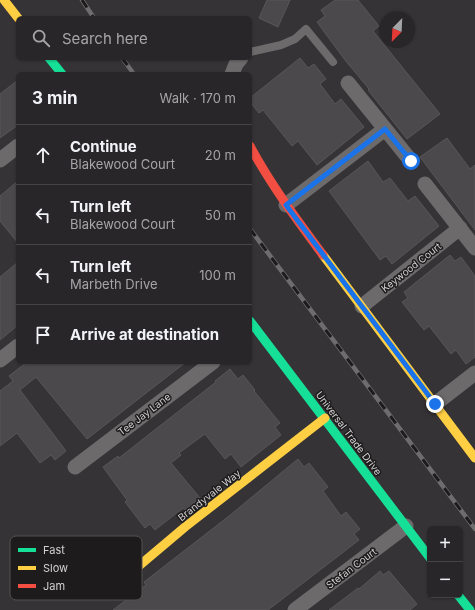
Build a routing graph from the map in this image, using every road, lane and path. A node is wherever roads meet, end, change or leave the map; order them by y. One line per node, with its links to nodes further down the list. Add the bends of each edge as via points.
1 (4, 0): 2 (street)
2 (16, 16)
3 (252, 52): 6 (lane, via 281,45 295,39 306,29)
4 (51, 60): 7 (street)
5 (239, 60): 8 (street)
6 (333, 62)
7 (60, 72)
8 (233, 72)
9 (348, 83): 10 (street)
10 (385, 129): 14 (street); 16 (street)
11 (16, 148): 13 (street)
12 (252, 150): 16 (street)
13 (0, 160)
14 (411, 161)
15 (425, 184): 17 (street)
16 (286, 205): 19 (street)
17 (460, 228): 18 (street); 19 (street, Keywood Court)
18 (475, 248)
19 (362, 306): 25 (street)
20 (252, 328): 26 (street, Universal Trade Drive)
21 (16, 348): 22 (street)
22 (0, 360)
23 (210, 364): 28 (street, Tee Jay Lane)
24 (475, 373): 25 (street)
25 (435, 404): 27 (street)
26 (325, 418): 29 (street, Universal Trade Drive); 31 (street, Brandyvale Way)
27 (475, 458)
28 (75, 467)
29 (406, 526): 30 (street, Universal Trade Drive); 33 (street, Stefan Court)
30 (427, 554)
31 (142, 563)
32 (460, 598): 34 (street)
33 (295, 610)
34 (470, 610)

